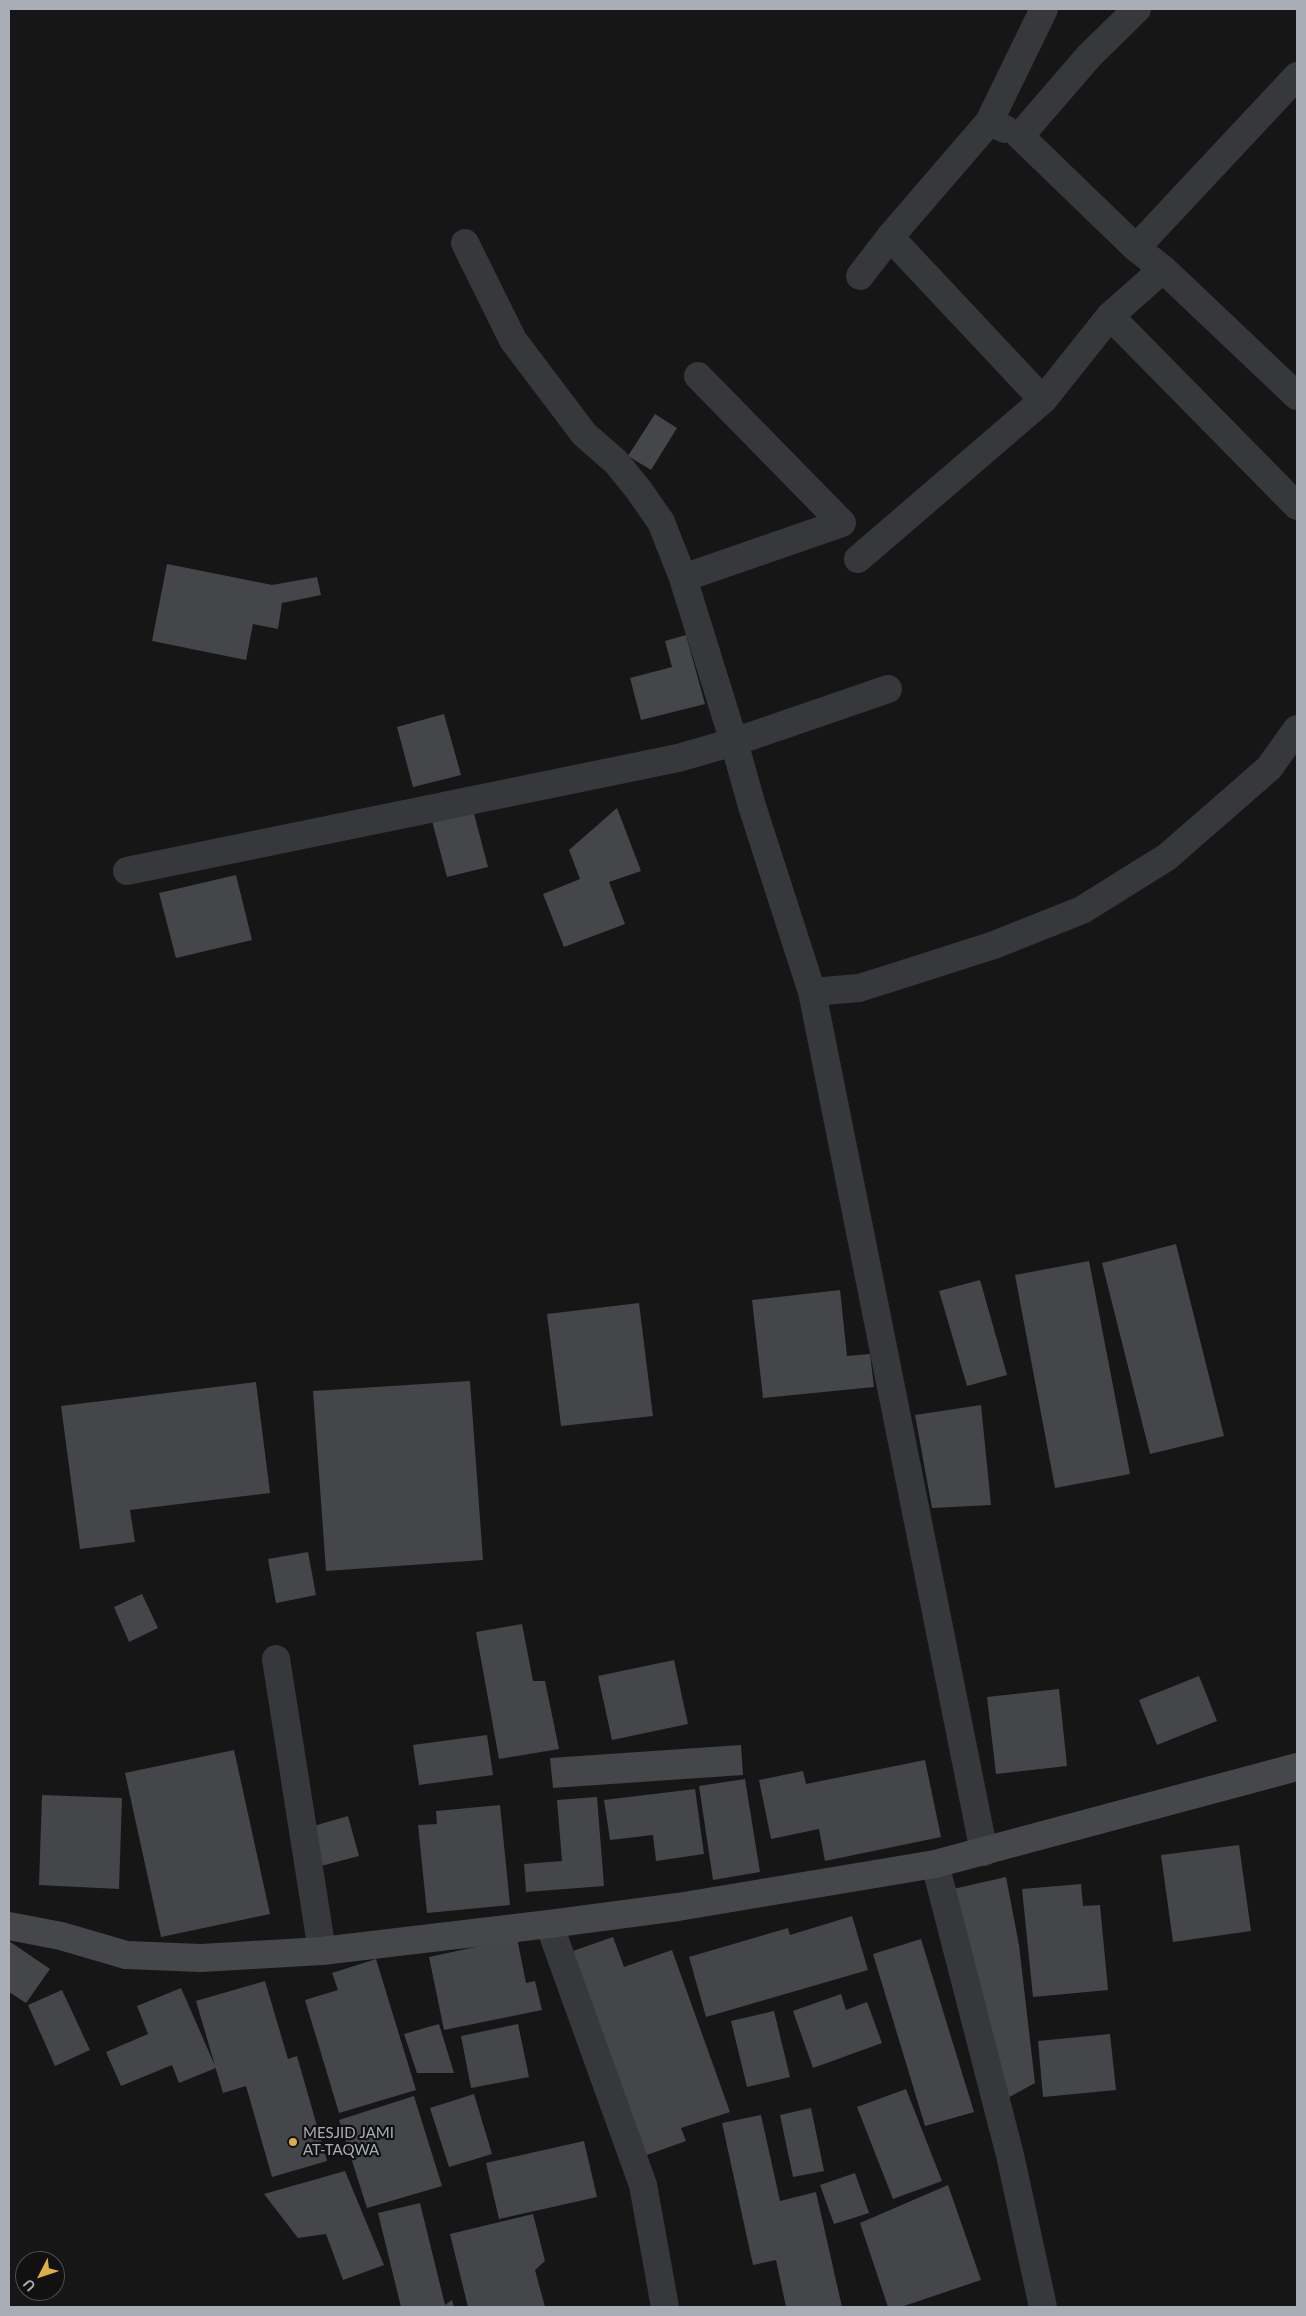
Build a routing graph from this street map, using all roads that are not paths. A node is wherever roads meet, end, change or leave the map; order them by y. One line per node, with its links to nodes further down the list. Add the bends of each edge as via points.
1 (1044, 9): 4 (street)
2 (1137, 9): 5 (street, via 1090,56)
3 (1297, 76): 8 (street)
4 (989, 122): 5 (street); 6 (street)
5 (1020, 136): 8 (street)
6 (890, 237): 10 (street); 14 (street)
7 (465, 243): 17 (street, via 513,340 584,434 616,462 638,489 661,522)
8 (1136, 248): 9 (street)
9 (1163, 269): 11 (street); 13 (street)
10 (860, 276)
11 (1110, 316): 14 (street); 15 (street)
12 (698, 376): 17 (street, via 842,523)
13 (1297, 396)
14 (1043, 400): 16 (street)
15 (1297, 506)
16 (858, 559)
17 (683, 578): 20 (street)
18 (888, 689): 20 (street)
19 (1297, 729): 22 (street, via 1269,768 1167,857 1082,910 994,945 859,988)
20 (734, 742): 21 (street, via 678,758); 22 (street)
21 (127, 871)
22 (812, 992): 25 (street)
23 (276, 1659): 29 (street)
24 (1297, 1767): 25 (street)
25 (984, 1852): 26 (street)
26 (935, 1864): 27 (street, via 678,1907); 31 (street, via 1010,2155)
27 (549, 1924): 29 (street); 30 (street, via 643,2186)
28 (9, 1926): 29 (street, via 61,1936 126,1955 159,1958)
29 (322, 1952)
30 (665, 2307)
31 (1043, 2307)

